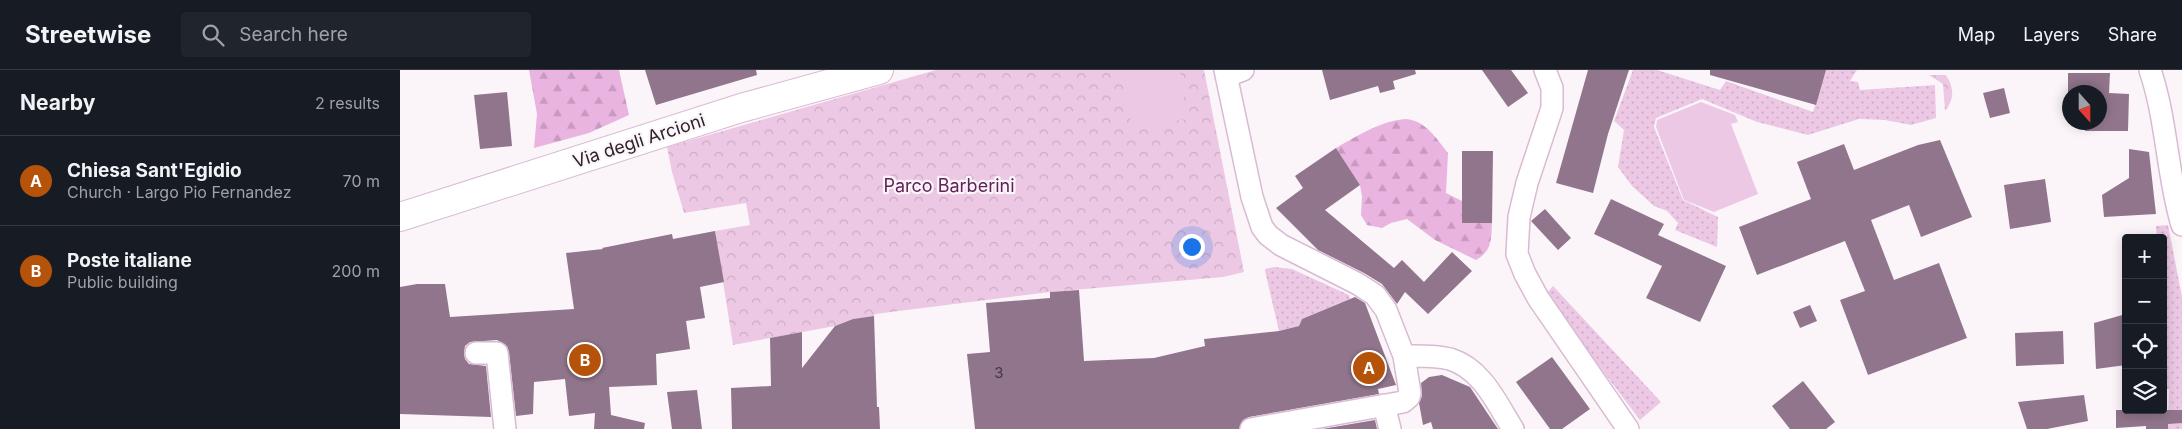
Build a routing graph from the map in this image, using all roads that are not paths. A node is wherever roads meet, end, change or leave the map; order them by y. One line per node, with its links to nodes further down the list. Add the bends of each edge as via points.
1 (879, 70): 5 (street, Via degli Arcioni, via 741,108)
2 (1545, 70): 14 (street, via 1552,88 1552,108 1527,183 1517,254 1538,298)
3 (2150, 70): 6 (street)
4 (1232, 72): 8 (street, via 1252,197 1262,227 1281,245 1375,295 1386,310)
5 (400, 217)
6 (2182, 225)
7 (476, 353): 10 (street, via 497,353)
8 (1404, 356): 9 (street, via 1410,397 1406,401); 13 (street, via 1448,359 1475,373)
9 (1384, 405): 11 (street); 12 (street)
10 (505, 429)
11 (1251, 429)
12 (1390, 429)
13 (1513, 429)
14 (1628, 429)

